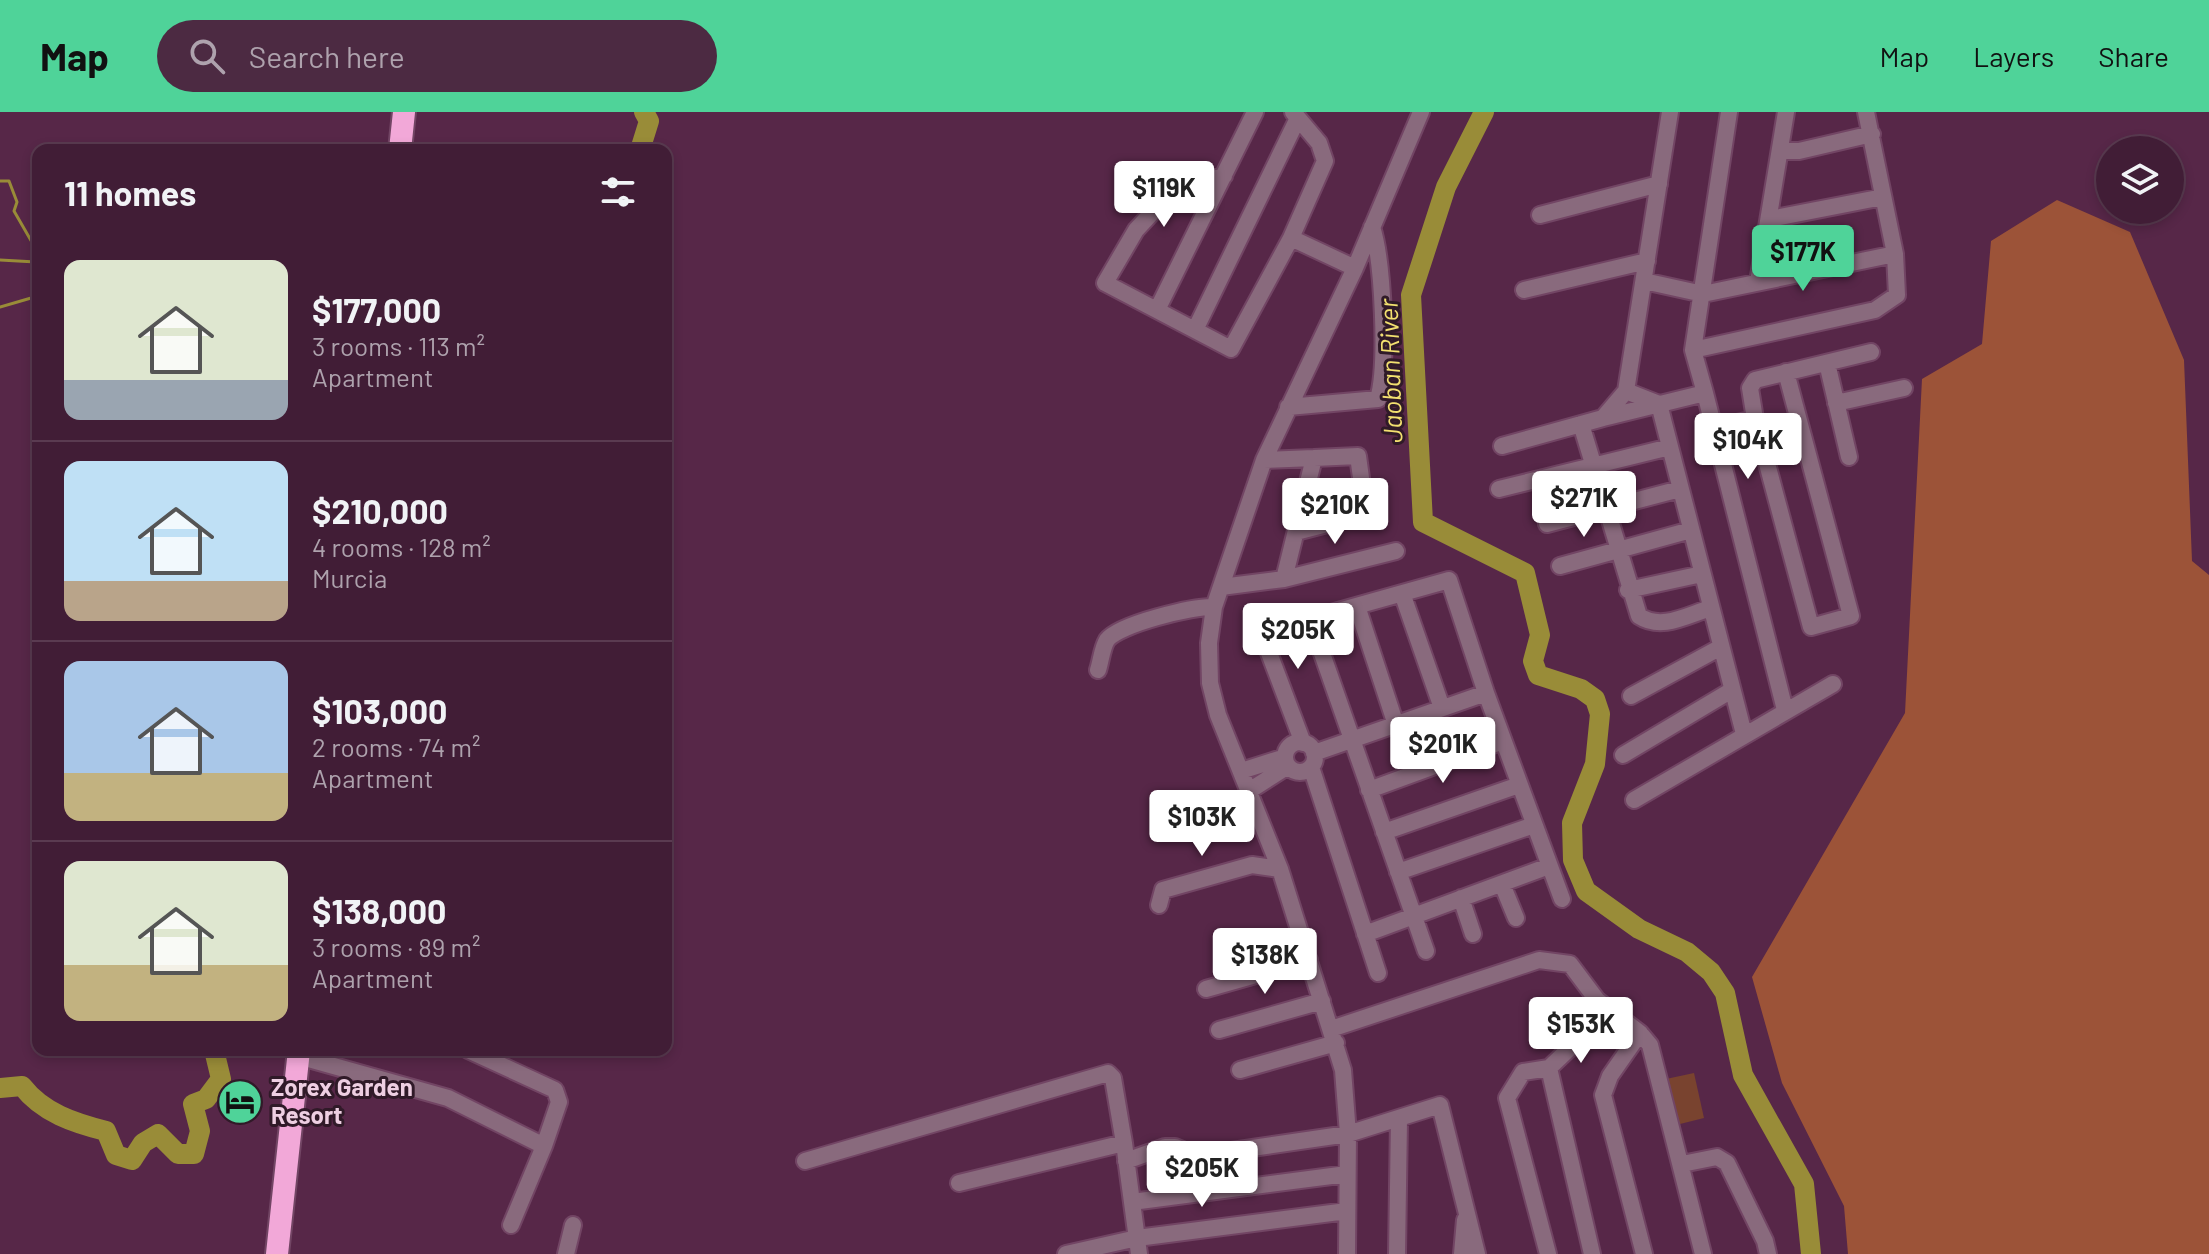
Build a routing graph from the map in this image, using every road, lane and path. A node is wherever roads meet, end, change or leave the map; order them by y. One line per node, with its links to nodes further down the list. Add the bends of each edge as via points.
1 (404, 112): 10 (highway)
2 (1255, 112): 12 (street)
3 (1421, 112): 17 (street)
4 (1670, 112): 13 (street)
5 (1729, 112): 25 (street)
6 (1786, 112): 11 (street)
7 (1866, 112): 9 (street)
8 (1296, 115): 18 (street, via 1319,143 1325,161); 27 (street)
9 (1872, 134): 11 (street); 14 (street)
10 (401, 144)
11 (1780, 151): 16 (street)
12 (1224, 176): 26 (street); 26 (street, via 1174,189 1136,230 1105,283)
13 (1659, 184): 15 (street); 20 (street)
14 (1883, 197): 16 (street); 19 (street)
15 (1540, 215)
16 (1770, 219): 23 (street)
17 (1372, 227): 21 (street); 37 (street, via 1381,283 1378,399)
18 (1291, 238): 21 (street); 27 (street, via 1231,349)
19 (1895, 254): 23 (street); 28 (street, via 1897,295 1875,310)
20 (1647, 261): 22 (street); 24 (street)
21 (1355, 268): 37 (street)
22 (1644, 281): 25 (street); 33 (street)
23 (1758, 282): 25 (street)
24 (1524, 290)
25 (1703, 294): 28 (street)
26 (1157, 310): 27 (street)
27 (1195, 330)
28 (1693, 350): 34 (street)
29 (1871, 352): 30 (street)
30 (1827, 363): 31 (street); 35 (street)
31 (1786, 372): 39 (street, via 1752,384); 39 (street, via 1851,616 1811,627)
32 (1904, 388): 35 (street)
33 (1626, 391): 36 (street); 38 (street)
34 (1705, 393): 36 (street); 41 (street)
35 (1836, 403): 44 (street)
36 (1659, 404): 38 (street); 43 (street)
37 (1288, 407): 46 (street)
38 (1603, 418): 40 (street)
39 (1755, 419): 41 (street)
40 (1581, 424): 42 (street); 47 (street)
41 (1714, 428): 73 (street)
42 (1502, 446)
43 (1670, 447): 47 (street); 49 (street)
44 (1849, 457)
45 (1314, 458): 46 (street); 53 (street); 53 (street, via 1358,456 1366,514)
46 (1264, 460): 59 (street)
47 (1593, 465): 48 (street); 50 (street)
48 (1499, 489)
49 (1680, 489): 50 (street); 52 (street)
50 (1605, 508): 51 (street); 55 (street)
51 (1547, 524)
52 (1691, 530): 55 (street); 57 (street)
53 (1296, 532): 58 (street)
54 (1396, 551): 58 (street)
55 (1618, 552): 56 (street); 60 (street)
56 (1560, 566)
57 (1702, 574): 60 (street); 64 (street)
58 (1284, 579): 59 (street)
59 (1221, 587): 63 (street)
60 (1628, 590): 64 (street, via 1639,616 1649,623 1662,624)
61 (1402, 593): 62 (street); 70 (street, via 1449,580); 72 (street)
62 (1357, 606): 74 (street); 77 (street, via 1310,619)
63 (1214, 607): 67 (street, via 1185,610 1118,632 1105,643); 81 (street, via 1210,683)
64 (1711, 608): 66 (street)
65 (1254, 613): 78 (street)
66 (1721, 647): 69 (street); 71 (street)
67 (1098, 670)
68 (1833, 684): 73 (street)
69 (1732, 690): 75 (street); 79 (street)
70 (1486, 693): 72 (street); 76 (street)
71 (1631, 696)
72 (1442, 708): 74 (street)
73 (1785, 710): 75 (street)
74 (1396, 725): 77 (street)
75 (1744, 734): 85 (street)
76 (1503, 741): 82 (street); 83 (street)
77 (1352, 742): 78 (street); 83 (street)
78 (1309, 754): 80 (street, via 1289,747); 80 (street, via 1297,772); 97 (street)
79 (1623, 755)
80 (1286, 762): 81 (street); 84 (street)
81 (1241, 771): 84 (street)
82 (1519, 785): 86 (street); 87 (street)
83 (1369, 790): 87 (street)
84 (1249, 791): 89 (street)
85 (1634, 800)
86 (1534, 825): 88 (street); 90 (street)
87 (1384, 832): 90 (street)
88 (1549, 866): 91 (street); 93 (street)
89 (1280, 869): 94 (street, via 1252,865 1163,890); 100 (street)
90 (1398, 872): 95 (street)
91 (1502, 884): 92 (street); 96 (street)
92 (1461, 898): 95 (street); 98 (street)
93 (1562, 899)
94 (1159, 905)
95 (1413, 916): 97 (street); 99 (street)
96 (1516, 918)
97 (1365, 934): 101 (street)
98 (1473, 934)
99 (1426, 951)
100 (1309, 960): 102 (street); 104 (street)
101 (1378, 973)
102 (1206, 989)
103 (1597, 1000): 106 (street); 107 (street, via 1570,964 1539,960); 111 (street, via 1570,1048)
104 (1322, 1001): 105 (street); 107 (street)
105 (1219, 1030)
106 (1640, 1033): 119 (street, via 1650,1045); 137 (street, via 1603,1095)
107 (1334, 1037): 112 (street); 114 (street, via 1343,1070)
108 (299, 1056): 128 (highway)
109 (309, 1056): 116 (street, via 448,1098)
110 (481, 1056): 116 (street, via 555,1090 559,1102)
111 (1549, 1068): 135 (street, via 1523,1072 1507,1098); 136 (street)
112 (1240, 1070)
113 (1399, 1119): 114 (street); 124 (street, via 1440,1105); 132 (street)
114 (1348, 1134): 118 (street, via 1197,1156 1165,1147); 120 (street)
115 (1124, 1143): 117 (street, via 1108,1073); 118 (street); 121 (street)
116 (544, 1146): 125 (street)
117 (805, 1161)
118 (1126, 1161): 122 (street)
119 (1682, 1164): 138 (street); 139 (street, via 1717,1157 1727,1163)
120 (1347, 1174): 122 (street); 123 (street)
121 (959, 1183)
122 (1132, 1202): 127 (street)
123 (1347, 1211): 127 (street); 131 (street)
124 (1467, 1213): 133 (street); 134 (street)
125 (511, 1225)
126 (573, 1225): 129 (street)
127 (1138, 1246): 130 (street)
128 (277, 1254)
129 (566, 1254)
130 (1066, 1254)
131 (1347, 1254)
132 (1397, 1254)
133 (1462, 1254)
134 (1477, 1254)
135 (1548, 1254)
136 (1592, 1254)
137 (1644, 1254)
138 (1703, 1254)
139 (1768, 1254)

